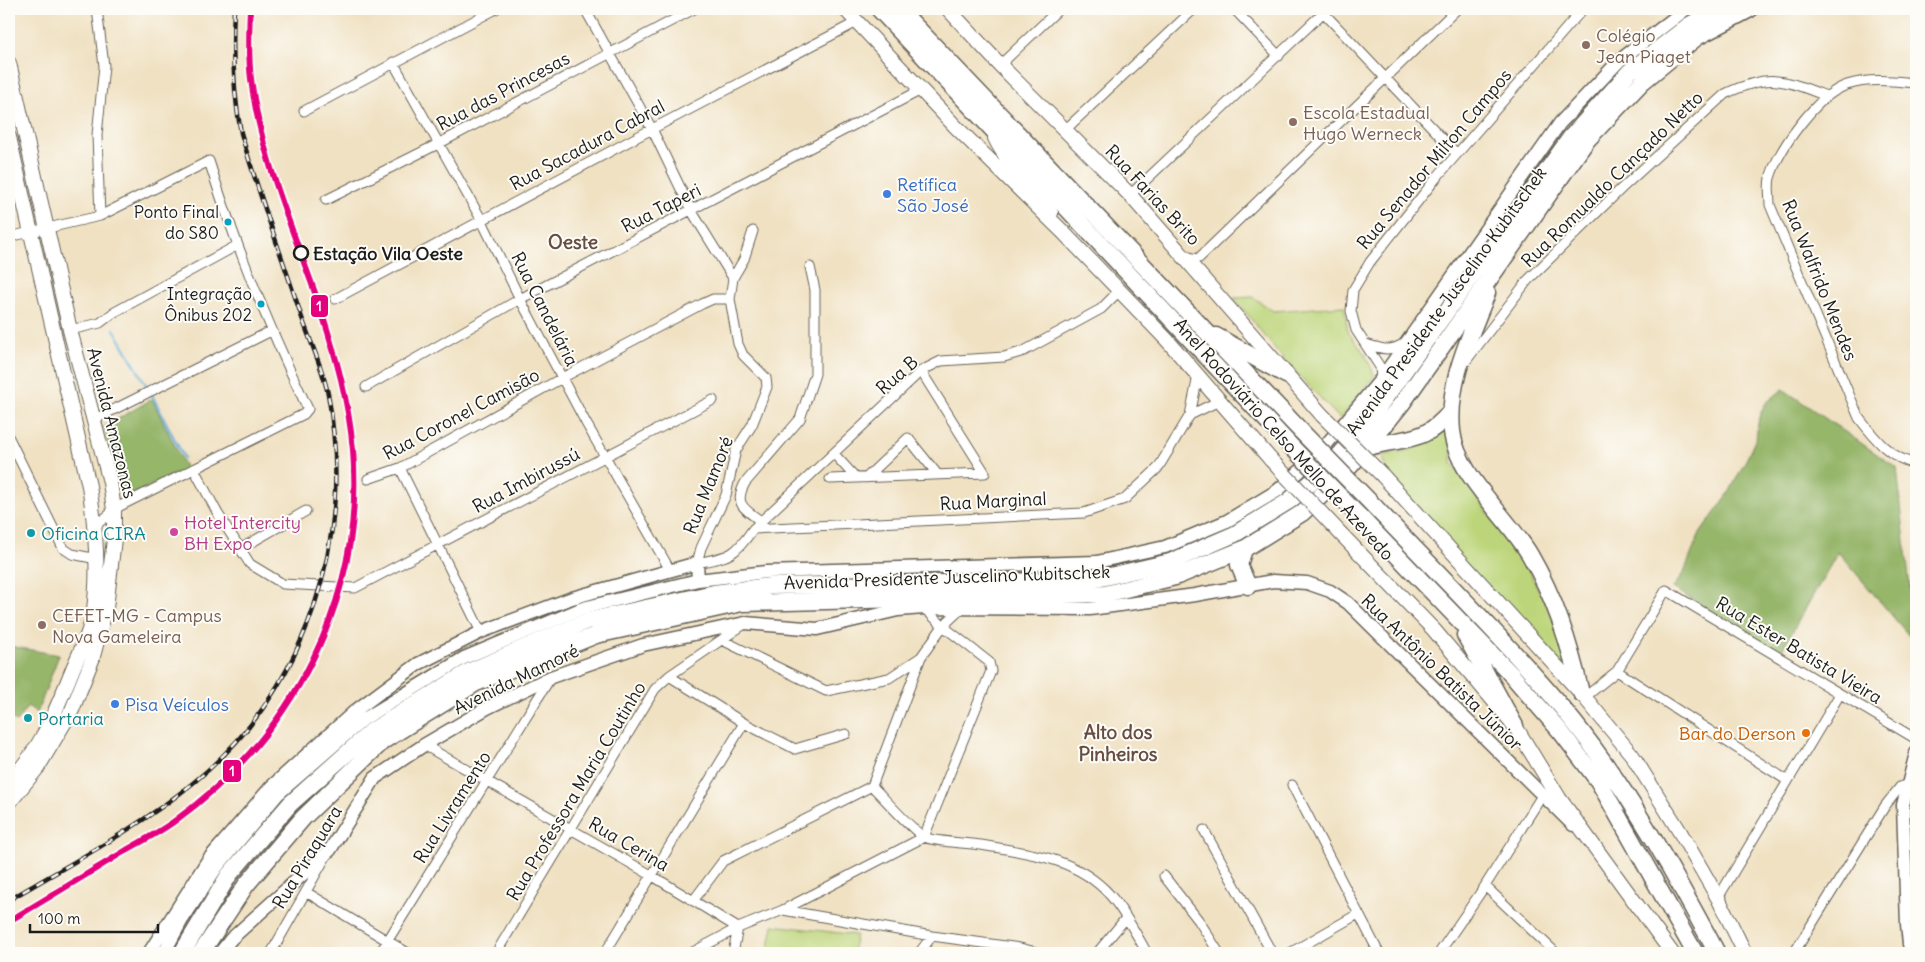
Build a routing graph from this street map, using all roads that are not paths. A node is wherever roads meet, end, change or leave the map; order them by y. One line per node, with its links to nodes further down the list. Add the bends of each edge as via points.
1 (97, 9): 38 (street, via 104,66 97,135)
2 (496, 9): 21 (street)
3 (585, 9): 19 (street)
4 (694, 9): 19 (street, Rua das Princesas)
5 (845, 9): 18 (main road, Anel Rodoviário Celso Mello de Azevedo)
6 (879, 9): 29 (highway, Anel Rodoviário Celso Mello de Azevedo)
7 (899, 9): 29 (highway, Anel Rodoviário Celso Mello de Azevedo)
8 (948, 9): 23 (main road, Rua Farias Brito)
9 (1059, 9): 23 (street)
10 (1194, 9): 31 (street)
11 (1234, 9): 20 (street)
12 (1457, 9): 24 (street)
13 (1583, 9): 34 (street, Rua Senador Milton Campos)
14 (1686, 9): 58 (street, Avenida Presidente Juscelino Kubitschek, via 1620,60 1560,123)
15 (1718, 9): 144 (highway, Avenida Presidente Juscelino Kubitschek, via 1688,26 1630,71 1571,137 1362,430 1326,470 1289,501 1243,530 1170,562 1100,578 770,586 714,593 587,621 470,671 373,730 284,812 229,875)
16 (1750, 9): 48 (highway, Avenida Presidente Juscelino Kubitschek, via 1697,38 1642,82 1587,140)
17 (1325, 11): 20 (street); 24 (street)
18 (857, 22): 26 (main road, Anel Rodoviário Celso Mello de Azevedo); 30 (street, Rua Sacadura Cabral)
19 (609, 52): 30 (street); 33 (street, Rua das Princesas)
20 (1279, 56): 35 (street)
21 (393, 62): 28 (street); 33 (street, Rua Candelária)
22 (9, 63): 40 (main road, Avenida Amazonas)
23 (1000, 65): 31 (main road, Rua Farias Brito)
24 (1384, 78): 34 (street); 46 (street, via 1199,258)
25 (1916, 83): 27 (street, Rua Walfrido Mendes, via 1864,81 1846,85)
26 (921, 90): 37 (street, Rua Taperi); 42 (main road, Anel Rodoviário Celso Mello de Azevedo)
27 (1826, 96): 60 (street, Rua Romualdo Cançado Netto, via 1787,81 1773,80 1724,94 1528,280); 75 (street, Rua Walfrido Mendes, via 1784,150 1770,179 1770,205 1859,418 1878,442 1902,461)
28 (304, 111)
29 (992, 113): 42 (main road, via 1001,150 1041,197); 54 (highway, Anel Rodoviário Celso Mello de Azevedo); 96 (highway, Anel Rodoviário Celso Mello de Azevedo, bridge, via 1289,444)
30 (652, 128): 37 (street); 39 (street, Rua Sacadura Cabral)
31 (1065, 130): 35 (main road, Rua Farias Brito)
32 (9, 137): 43 (main road, Avenida Amazonas)
33 (440, 143): 36 (street, Rua das Princesas); 39 (street, Rua Candelária)
34 (1457, 154): 57 (street, Rua Senador Milton Campos, via 1370,262 1353,290 1351,311 1356,330)
35 (1130, 195): 46 (main road, Rua Farias Brito)
36 (326, 200)
37 (691, 210): 49 (street); 52 (street, Rua Taperi)
38 (100, 216): 40 (street); 45 (street, via 209,161)
39 (482, 220): 52 (street, Rua Candelária); 53 (street, Rua Sacadura Cabral)
40 (47, 229): 43 (street); 55 (main road, Avenida Amazonas)
41 (753, 231): 49 (street, Rua Mamoré, via 744,259)
42 (1062, 231): 50 (main road, Anel Rodoviário Celso Mello de Azevedo)
43 (32, 232): 44 (street); 86 (main road, Avenida Amazonas)
44 (9, 237)
45 (236, 246): 55 (street, via 100,323); 56 (street)
46 (1184, 255): 61 (main road, Rua Farias Brito)
47 (810, 267): 85 (street, via 816,290 816,374 800,419 739,493 744,508)
48 (1496, 267): 60 (highway); 72 (highway, Avenida Presidente Juscelino Kubitschek, via 1403,402)
49 (732, 278): 51 (street, Rua Mamoré)
50 (1119, 291): 59 (street, Rua B, via 1101,309 1024,351 1004,357 942,360); 62 (main road, Anel Rodoviário Celso Mello de Azevedo)
51 (730, 298): 63 (street, Rua Coronel Camisão, via 712,299); 92 (street, Rua Mamoré, via 738,344 743,355 766,378 767,387 752,425 736,450 726,495)
52 (520, 299): 63 (street, Rua Candelária); 65 (street, Rua Taperi)
53 (335, 300)
54 (1198, 326): 61 (highway); 166 (highway, Anel Rodoviário Celso Mello de Azevedo, bridge, via 1374,506 1573,721 1611,773 1674,873)
55 (70, 330): 70 (main road, Avenida Amazonas)
56 (271, 331): 70 (street); 77 (street, via 307,412)
57 (1366, 344): 58 (street, via 1394,350); 64 (street, Rua Senador Milton Campos, via 1380,366)
58 (1405, 344): 64 (street, Avenida Presidente Juscelino Kubitschek)
59 (921, 371): 73 (street, Rua B); 78 (street, via 985,473)
60 (1457, 372): 68 (highway)
61 (1286, 375): 108 (main road, Rua Farias Brito, bridge)
62 (1198, 376): 67 (main road, Anel Rodoviário Celso Mello de Azevedo); 69 (street, Rua Marginal)
63 (562, 378): 74 (street, Rua Candelária); 76 (street, Rua Coronel Camisão)
64 (1381, 379): 94 (street, Avenida Presidente Juscelino Kubitschek, via 1315,458 1277,491 1227,521 1165,547 1097,562 766,572)
65 (366, 387)
66 (712, 400): 74 (street, Rua Imbirussú)
67 (1219, 401): 69 (street); 110 (main road, Anel Rodoviário Celso Mello de Azevedo, bridge, via 1434,630)
68 (1451, 411): 72 (highway, via 1442,423 1422,436); 108 (highway, via 1452,433 1463,462 1515,530 1548,588 1565,630)
69 (1190, 416): 87 (street, Rua Marginal, via 1158,468 1124,499 1101,509 1084,513)
70 (93, 420): 83 (main road, Avenida Amazonas)
71 (9, 438): 91 (street, via 63,548 72,554)
72 (1367, 447): 90 (highway, Avenida Presidente Juscelino Kubitschek, via 1302,513)
73 (835, 454): 79 (street); 85 (street, Rua B)
74 (605, 457): 88 (street, Rua Imbirussú); 93 (street, Rua Candelária)
75 (1916, 464)
76 (400, 468): 81 (street, Rua Coronel Camisão); 88 (street)
77 (194, 469): 83 (street); 89 (street)
78 (938, 475): 80 (street); 80 (street, via 908,438)
79 (856, 478): 80 (street); 82 (street)
80 (866, 478)
81 (368, 479)
82 (830, 479)
83 (114, 510): 86 (street); 123 (main road, Avenida Amazonas, via 106,608 92,660 61,732)
84 (306, 511): 89 (street)
85 (762, 522): 87 (street, Rua B)
86 (96, 525): 91 (main road, Avenida Amazonas)
87 (754, 529): 92 (street, Rua B, via 740,549 721,558)
88 (439, 545): 89 (street, Rua Imbirussú, via 355,588 283,584 250,564); 101 (street)
89 (240, 549)
90 (1244, 549): 95 (highway, via 1238,565); 145 (highway, Avenida Presidente Juscelino Kubitschek, via 1175,578 1105,594 742,603 596,635 476,683 383,741 303,818 246,886)
91 (97, 558): 117 (main road, Avenida Amazonas, via 93,617 79,654 48,728 33,754)
92 (697, 563): 93 (street); 94 (street)
93 (670, 570): 101 (street, via 572,598)
94 (698, 580): 143 (street, Avenida Presidente Juscelino Kubitschek, via 583,608 464,658 364,719 278,794 217,867)
95 (1248, 586): 98 (street, Avenida Mamoré, via 1090,609); 122 (street, Rua Antônio Batista Júnior, via 1273,581 1307,583 1330,591 1348,603)
96 (1438, 597): 110 (highway, via 1470,642); 165 (highway, Anel Rodoviário Celso Mello de Azevedo, via 1510,673 1599,782)
97 (924, 608): 98 (street, Avenida Mamoré); 99 (street, Avenida Mamoré, via 898,610 817,629); 100 (street)
98 (961, 609): 100 (street)
99 (746, 623): 102 (street, Rua Professora Maria Coutinho); 106 (street, Avenida Mamoré, via 643,644)
100 (943, 626): 103 (street); 126 (street, via 989,662 991,671)
101 (481, 632): 142 (street, via 418,664 355,711 270,787 208,860)
102 (722, 640): 103 (street, via 826,691 889,678); 105 (street, Rua Professora Maria Coutinho)
103 (921, 657): 121 (street)
104 (1617, 671): 107 (street, Rua Ester Batista Vieira, via 1666,590); 108 (street); 118 (street)
105 (669, 676): 109 (street); 124 (street, Rua Professora Maria Coutinho, via 655,689)
106 (551, 677): 113 (street, Avenida Mamoré, via 487,708); 116 (street, Rua Livramento)
107 (1840, 694): 112 (street, Rua Ester Batista Vieira); 118 (street)
108 (1583, 695): 133 (main road, via 1632,754)
109 (744, 723): 111 (street, via 795,749); 129 (street)
110 (1515, 726): 127 (main road, Anel Rodoviário Celso Mello de Azevedo, via 1558,798)
111 (846, 734)
112 (1916, 738)
113 (424, 745): 115 (street, Avenida Mamoré); 116 (street, Rua Cerina)
114 (1916, 753): 119 (street)
115 (375, 778): 128 (street, Rua Piraquara)
116 (488, 780): 124 (street, Rua Cerina); 140 (street, Rua Livramento)
117 (9, 781)
118 (1788, 781): 133 (street)
119 (1908, 784): 141 (street, via 1903,805); 168 (street, via 1900,788 1885,806)
120 (1292, 785): 136 (street)
121 (872, 786): 126 (street); 134 (street, via 723,861)
122 (1542, 794): 127 (street, Rua Antônio Batista Júnior); 131 (street)
123 (9, 803)
124 (571, 829): 129 (street, Rua Cerina); 150 (street, Rua Professora Maria Coutinho)
125 (1204, 830): 159 (street)
126 (924, 837): 135 (street); 137 (street, via 1052,858 1093,879 1110,895)
127 (1588, 839): 164 (main road, Anel Rodoviário Celso Mello de Azevedo)
128 (330, 850): 132 (street, Rua Piraquara); 146 (street)
129 (651, 875): 134 (street, Rua Cerina); 151 (street)
130 (1164, 876): 158 (street, via 1199,920)
131 (1485, 886): 162 (street); 163 (street)
132 (306, 892): 140 (street); 147 (street, Rua Piraquara)
133 (1718, 898): 167 (main road)
134 (693, 901): 138 (street, Rua Cerina)
135 (783, 910): 138 (street); 139 (street)
136 (1358, 914): 160 (street); 161 (street)
137 (1126, 918): 156 (street); 157 (street)
138 (738, 928): 152 (street); 153 (street)
139 (932, 936): 154 (street); 155 (street)
140 (388, 941): 148 (street, Rua Livramento); 149 (street)
141 (1908, 950)
142 (150, 953)
143 (164, 953)
144 (182, 953)
145 (201, 953)
146 (220, 953)
147 (271, 953)
148 (380, 953)
149 (408, 953)
150 (496, 953)
151 (605, 953)
152 (691, 953)
153 (733, 953)
154 (919, 953)
155 (1040, 953)
156 (1097, 953)
157 (1147, 953)
158 (1219, 953)
159 (1272, 953)
160 (1290, 953)
161 (1379, 953)
162 (1439, 953)
163 (1556, 953)
164 (1672, 953)
165 (1695, 953)
166 (1717, 953)
167 (1745, 953)
168 (1794, 953)

